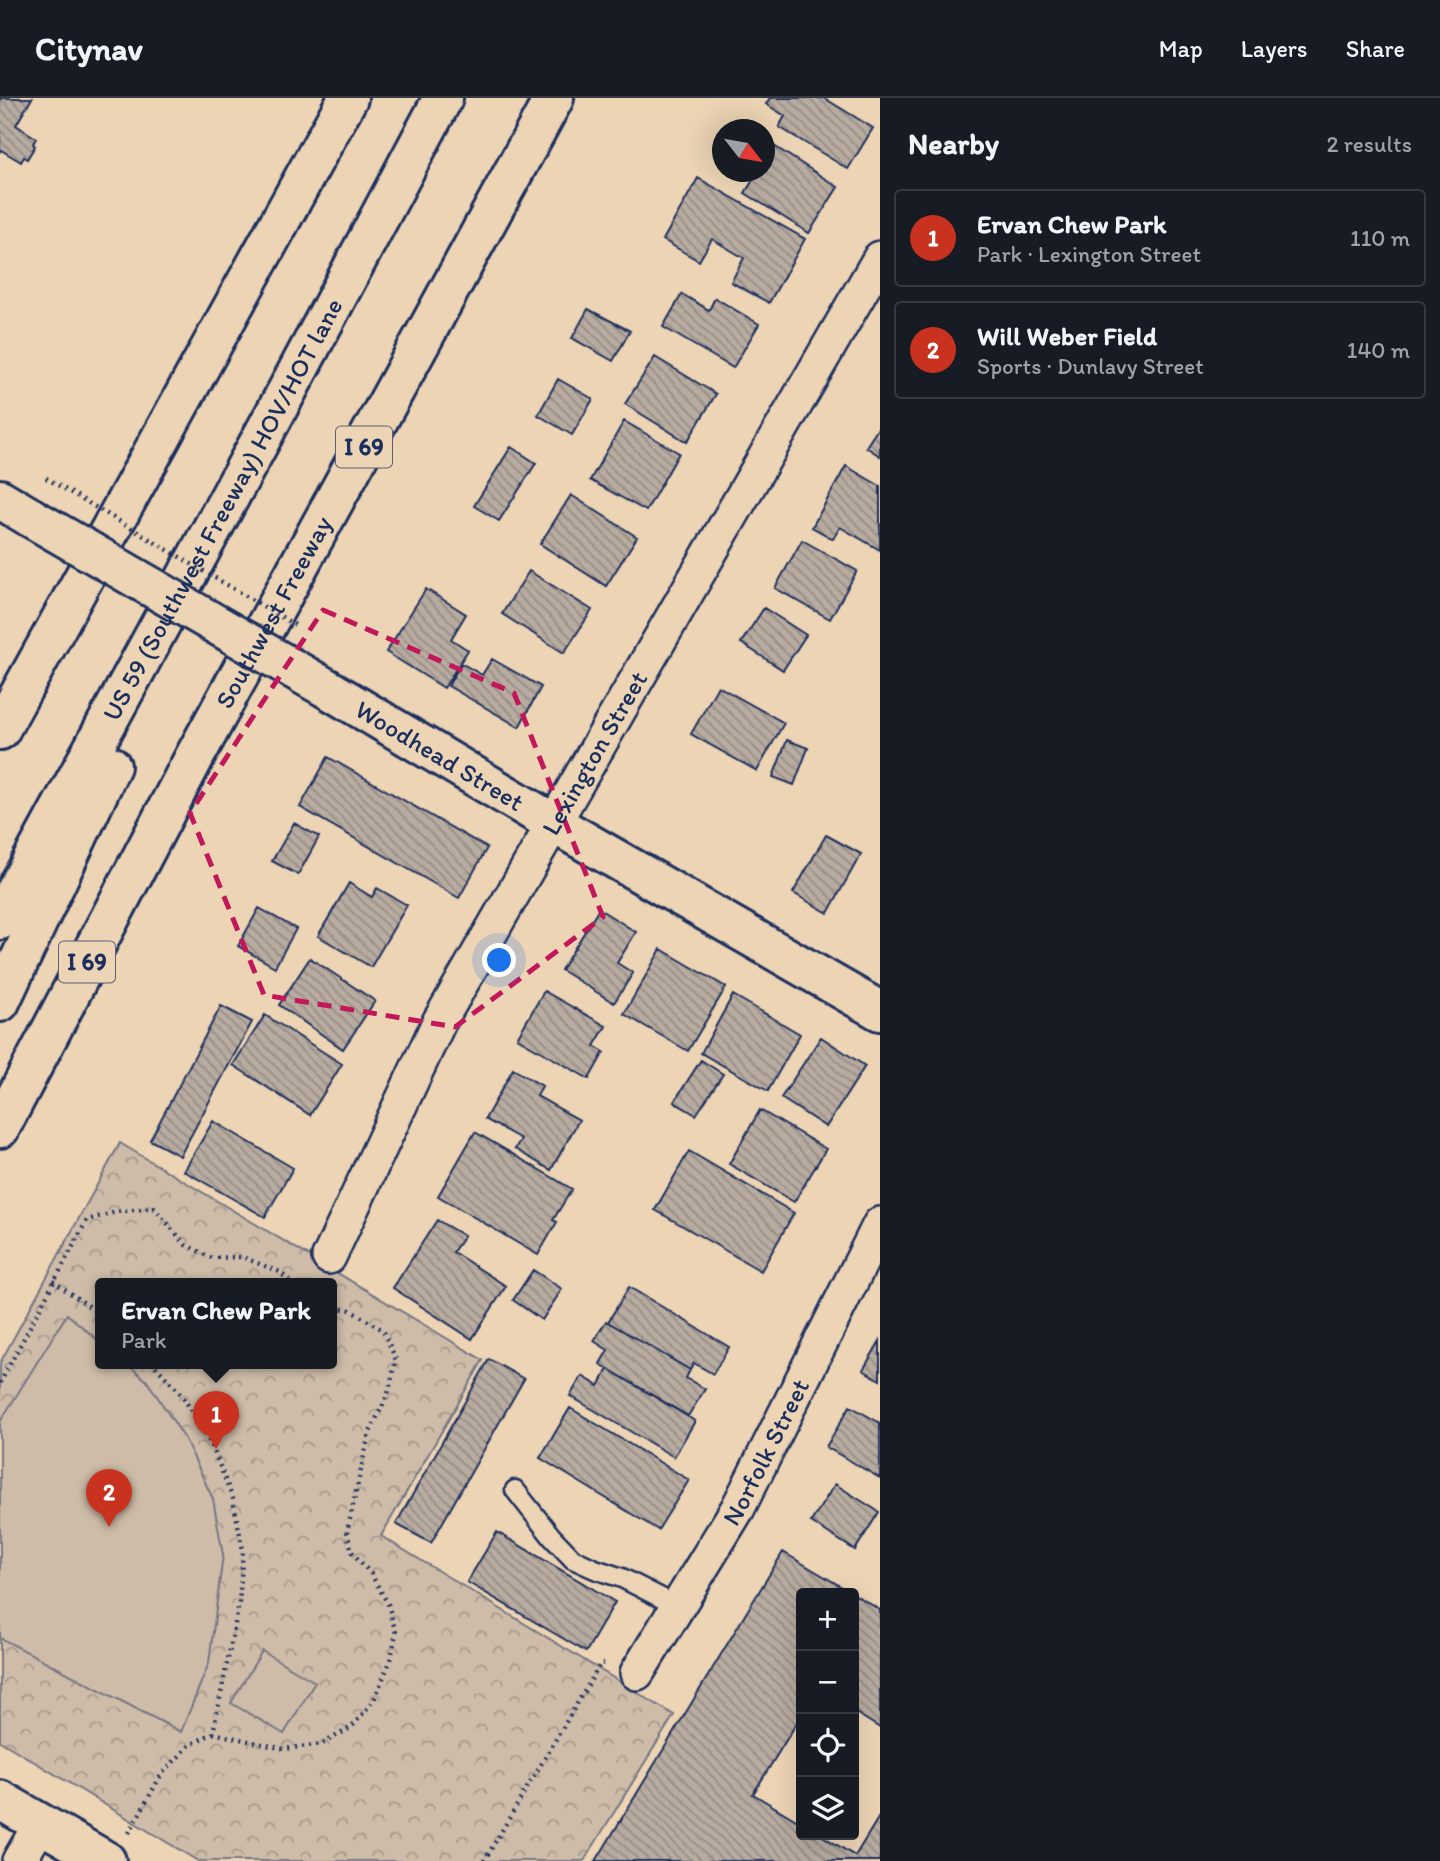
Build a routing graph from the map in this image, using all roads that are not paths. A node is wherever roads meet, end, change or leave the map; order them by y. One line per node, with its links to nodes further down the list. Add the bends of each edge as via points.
1 (348, 98): 7 (main road)
2 (443, 98): 5 (main road, US 59 (Southwest Freeway) HOV/HOT lane)
3 (554, 98): 13 (main road, Southwest Freeway / I 69, via 195,756)
4 (880, 258): 8 (street, Lexington Street)
5 (286, 393): 9 (main road); 10 (main road, US 59 (Southwest Freeway) HOV/HOT lane); 11 (main road)
6 (15, 508): 8 (main road, Woodhead Street, bridge)
7 (0, 730)
8 (553, 822): 12 (main road, Woodhead Street); 15 (street, Lexington Street, via 439,1022)
9 (0, 882)
10 (0, 920)
11 (0, 1002)
12 (880, 1011)
13 (0, 1128)
14 (880, 1224): 17 (street, Norfolk Street, via 738,1508)
15 (329, 1257)
16 (515, 1490): 17 (lane, via 573,1559)
17 (677, 1606): 18 (street, Norfolk Street)
18 (637, 1673)
19 (0, 1800): 20 (main road)
20 (41, 1823): 21 (main road); 22 (street)
21 (117, 1848)
22 (19, 1861)

